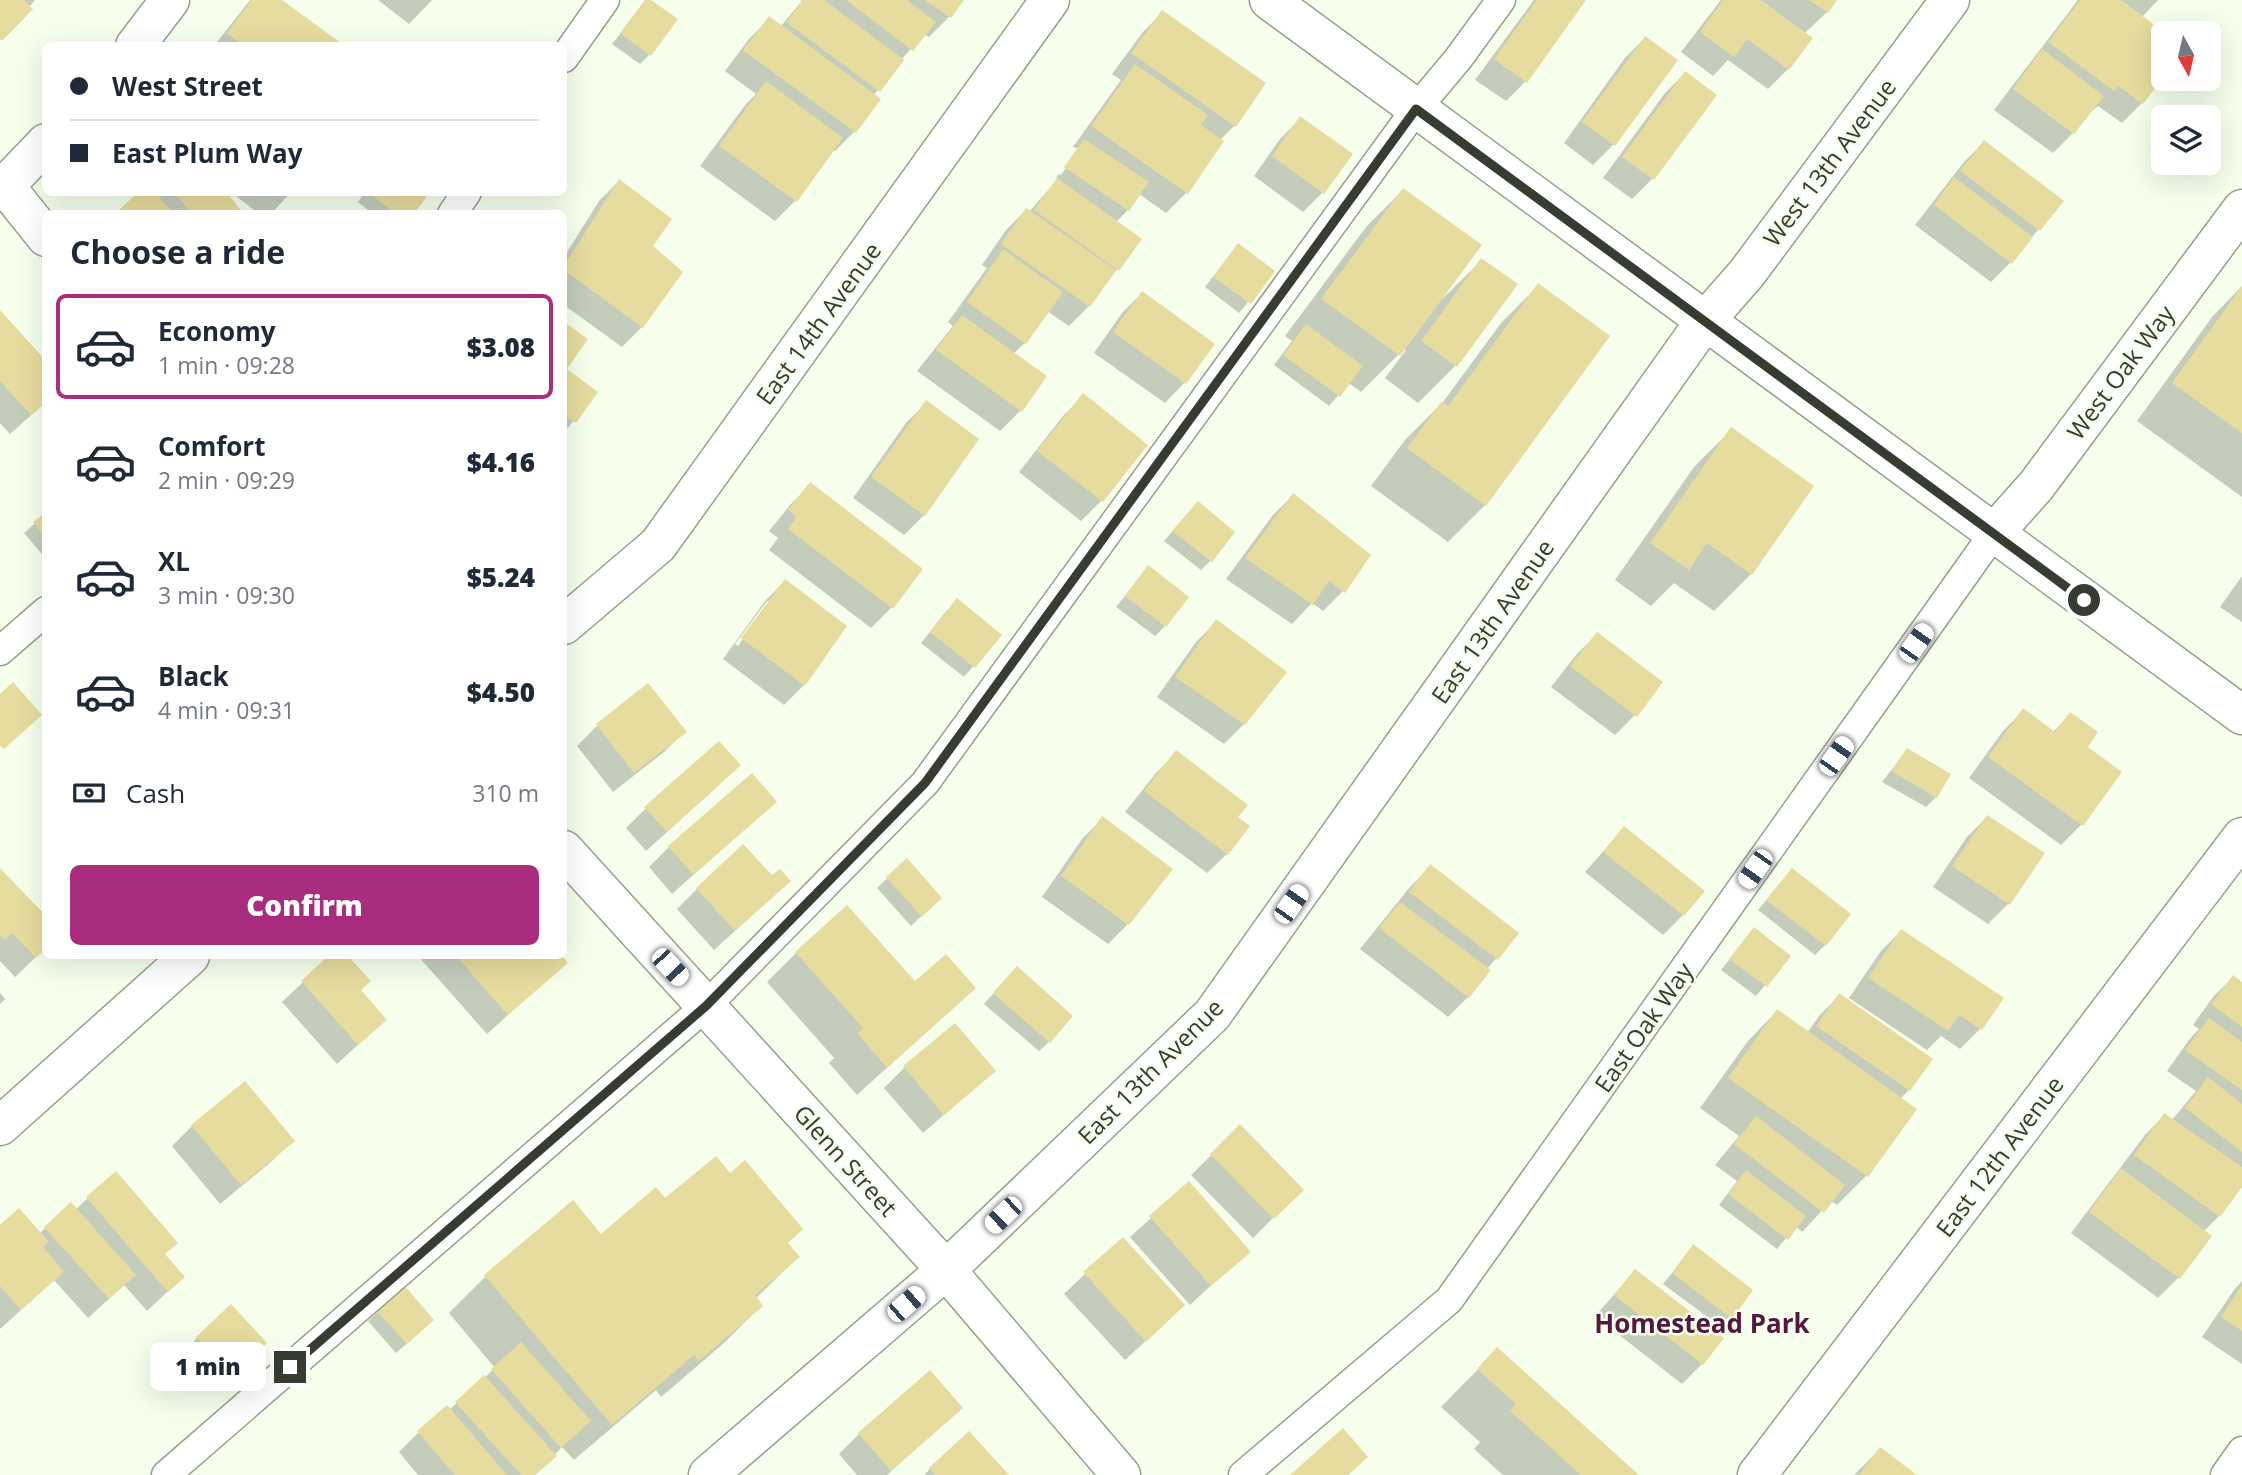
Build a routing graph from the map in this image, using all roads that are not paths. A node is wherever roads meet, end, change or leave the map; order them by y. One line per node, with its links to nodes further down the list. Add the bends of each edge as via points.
1 (170, 0): 7 (street)
2 (605, 0): 8 (lane)
3 (1050, 0): 17 (street, East 14th Avenue, via 659,545)
4 (1269, 0): 9 (street)
5 (1501, 0): 9 (lane)
6 (1950, 0): 14 (street, West 13th Avenue)
7 (138, 42)
8 (567, 54)
9 (1416, 109): 14 (street); 23 (lane, via 925,783)
10 (42, 147): 11 (street)
11 (3, 189): 13 (street)
12 (2242, 209): 15 (street, West Oak Way, via 2036,486)
13 (42, 233)
14 (1705, 321): 15 (street); 25 (street, East 13th Avenue, via 1212,1015)
15 (1994, 533): 19 (street); 30 (lane, East Oak Way, via 1449,1300)
16 (42, 614): 18 (lane)
17 (567, 622)
18 (0, 651)
19 (2242, 715)
20 (2242, 837): 31 (street, East 12th Avenue)
21 (567, 853): 23 (street, Glenn Street)
22 (187, 959): 24 (street)
23 (706, 1006): 25 (street, Glenn Street); 27 (lane)
24 (0, 1126)
25 (946, 1270): 28 (street, East 13th Avenue); 29 (street, Glenn Street)
26 (2242, 1451): 32 (lane)
27 (166, 1475)
28 (708, 1475)
29 (1121, 1475)
30 (1243, 1475)
31 (1757, 1475)
32 (2225, 1475)

